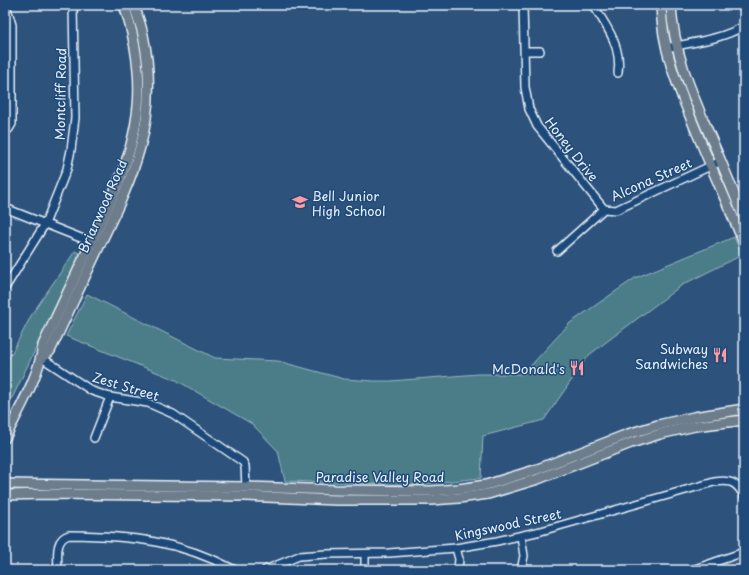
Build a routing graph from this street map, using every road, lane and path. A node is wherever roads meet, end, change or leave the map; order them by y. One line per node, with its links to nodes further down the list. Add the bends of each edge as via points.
1 (6, 5): 17 (street, via 12,25 12,124)
2 (73, 5): 23 (street, Montcliff Road, via 73,134 64,179)
3 (124, 5): 15 (main road, Briarwood Road, via 134,37)
4 (134, 5): 16 (main road, Briarwood Road, via 143,35 149,77)
5 (523, 5): 12 (street, Honey Drive)
6 (661, 5): 11 (main road)
7 (671, 5): 10 (main road)
8 (595, 6): 14 (street, via 612,35 619,64)
9 (744, 26): 10 (street, via 724,36)
10 (677, 46): 11 (street); 18 (main road, via 692,93)
11 (666, 48): 19 (main road, via 670,66)
12 (525, 51): 13 (street); 21 (street, Honey Drive, via 525,87 529,109 537,126)
13 (540, 51)
14 (618, 73)
15 (139, 95): 16 (main road, via 144,102 143,119); 25 (main road, Briarwood Road, via 136,126 125,167)
16 (147, 121): 25 (main road, Briarwood Road, via 131,177)
17 (5, 131)
18 (721, 161): 19 (street, Alcona Street); 22 (main road)
19 (711, 166): 21 (street, Alcona Street, via 616,210); 22 (main road)
20 (5, 208): 23 (street)
21 (604, 210): 26 (street, Alcona Street)
22 (741, 221): 24 (main road)
23 (45, 224): 25 (street); 27 (street, Montcliff Road)
24 (744, 243)
25 (95, 244): 28 (main road, Briarwood Road, via 50,351)
26 (557, 251)
27 (5, 287)
28 (42, 358): 29 (street, Zest Street, via 92,391); 32 (main road, Briarwood Road)
29 (110, 397): 33 (street); 35 (street, Zest Street, via 148,403 173,414 243,462)
30 (744, 410): 35 (main road, Paradise Valley Road, via 658,425 486,485 431,491)
31 (744, 420): 36 (main road, Paradise Valley Road, via 695,426 660,434 538,479 488,494 459,498 336,500 246,496)
32 (5, 438)
33 (94, 438)
34 (5, 484): 35 (main road, Paradise Valley Road)
35 (246, 487)
36 (5, 495)
37 (744, 496): 38 (street, Kingswood Street, via 738,486 730,481 714,482)
38 (521, 536): 39 (street, Kingswood Street); 48 (street, via 524,556)
39 (456, 548): 41 (street, Kingswood Street); 47 (street)
40 (744, 552): 42 (street)
41 (365, 554): 45 (street, Kingswood Street, via 299,556); 46 (street)
42 (704, 568): 49 (street)
43 (58, 570): 44 (street, via 58,546 60,540 69,535 113,536 154,541 194,552)
44 (235, 570)
45 (265, 570)
46 (365, 570)
47 (458, 570)
48 (520, 570)
49 (692, 570)

